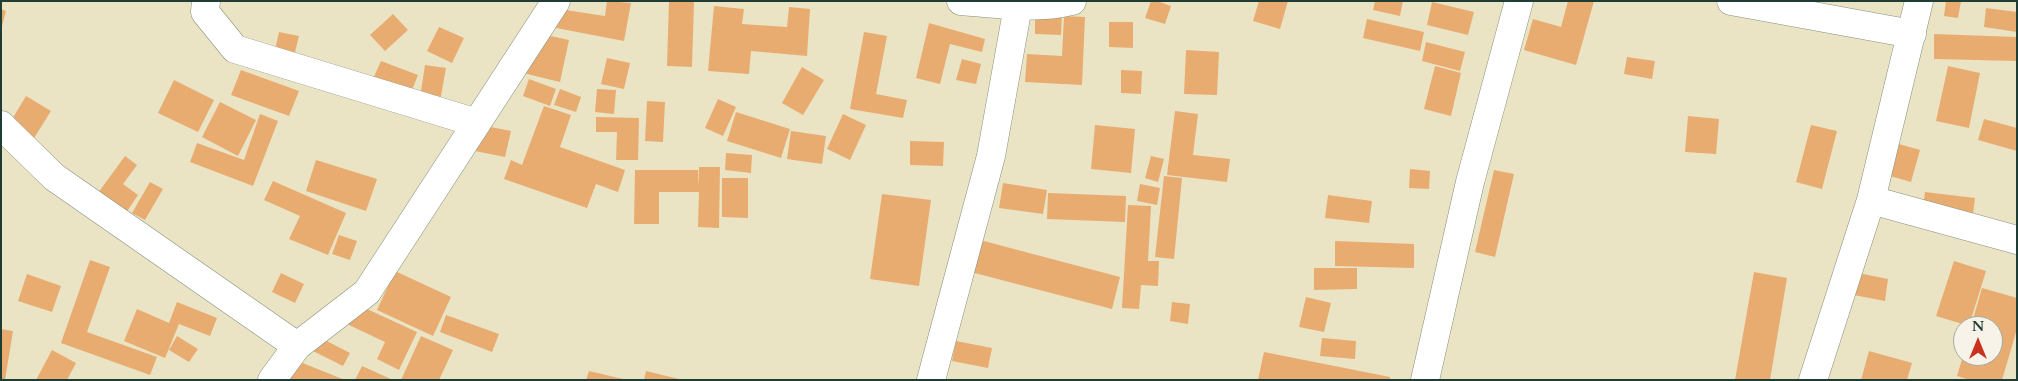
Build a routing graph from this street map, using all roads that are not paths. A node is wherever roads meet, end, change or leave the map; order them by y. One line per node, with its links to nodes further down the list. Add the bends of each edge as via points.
1 (206, 1): 10 (street, via 205,12 235,49)
2 (556, 1): 10 (street)
3 (961, 1): 8 (street)
4 (1072, 1): 8 (street)
5 (1519, 1): 17 (street, via 1470,182)
6 (1731, 1): 9 (street)
7 (1919, 1): 9 (street)
8 (1018, 6): 16 (street, via 991,156)
9 (1912, 34): 12 (street)
10 (477, 123): 14 (street, via 367,292)
11 (1, 125): 14 (street, via 54,177)
12 (1871, 200): 13 (street); 18 (street)
13 (2017, 240)
14 (297, 346): 15 (street)
15 (272, 380)
16 (931, 380)
17 (1425, 380)
18 (1813, 380)

